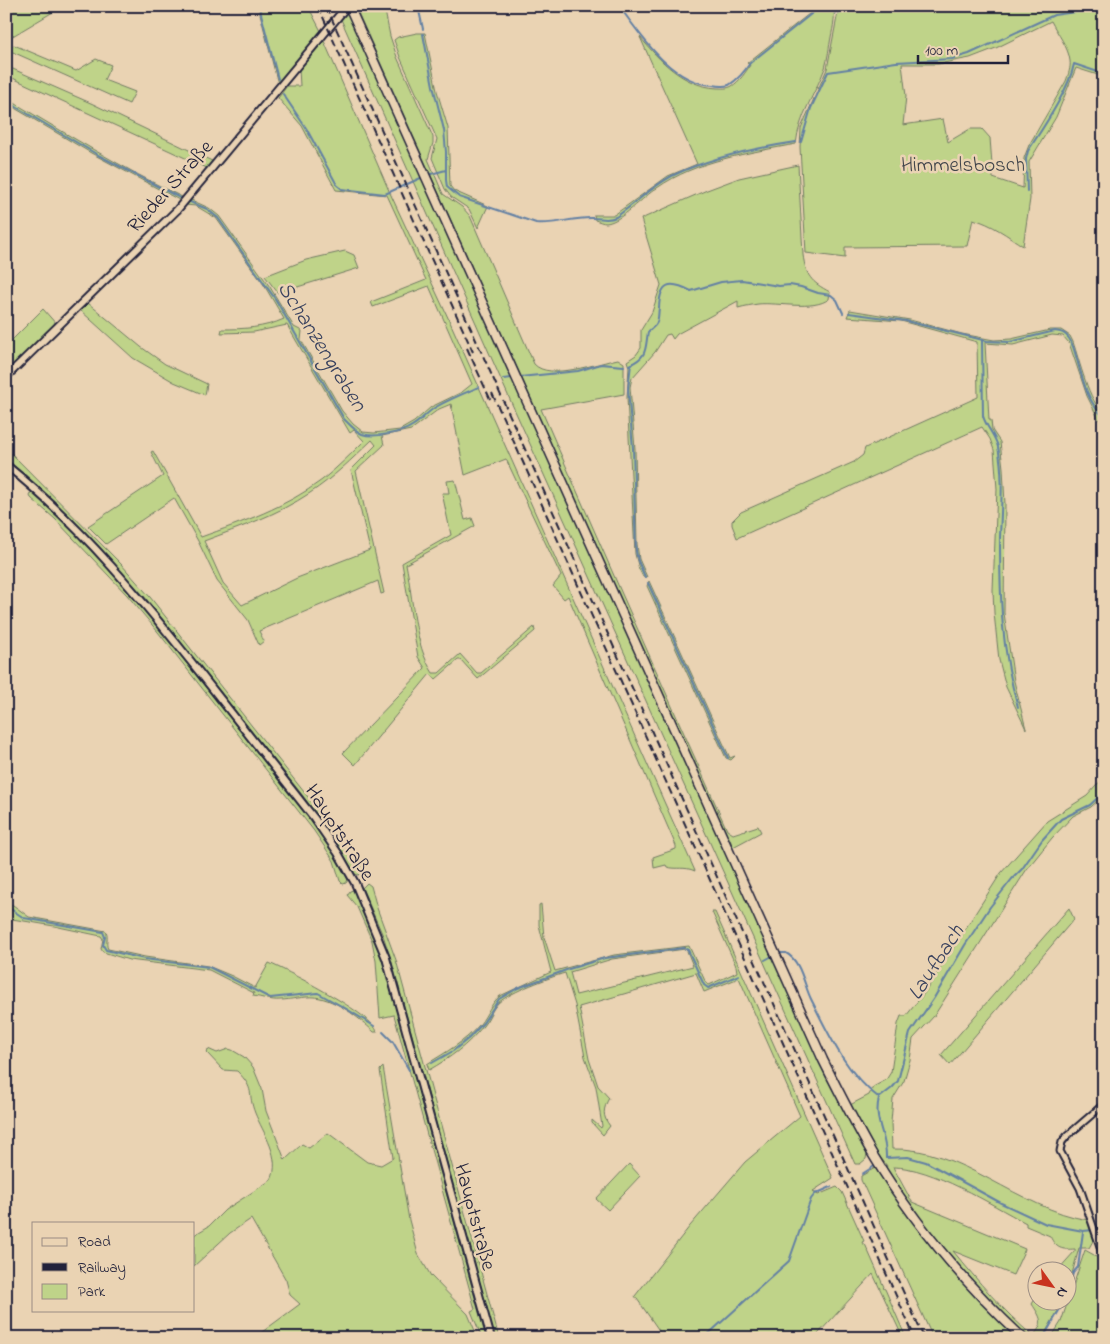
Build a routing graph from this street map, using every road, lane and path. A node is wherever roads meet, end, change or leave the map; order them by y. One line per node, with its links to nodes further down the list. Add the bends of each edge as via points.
1 (349, 7): 2 (street, Rieder Straße, via 177,210); 7 (main road, via 848,1110 883,1171 922,1227 984,1300)
2 (6, 377)
3 (6, 465): 6 (street, Hauptstraße, via 29,483 114,569 161,624 314,818 355,883 386,958)
4 (1104, 1104): 5 (street, via 1067,1136 1060,1150 1080,1188)
5 (1104, 1258)
6 (491, 1338)
7 (1023, 1338)

